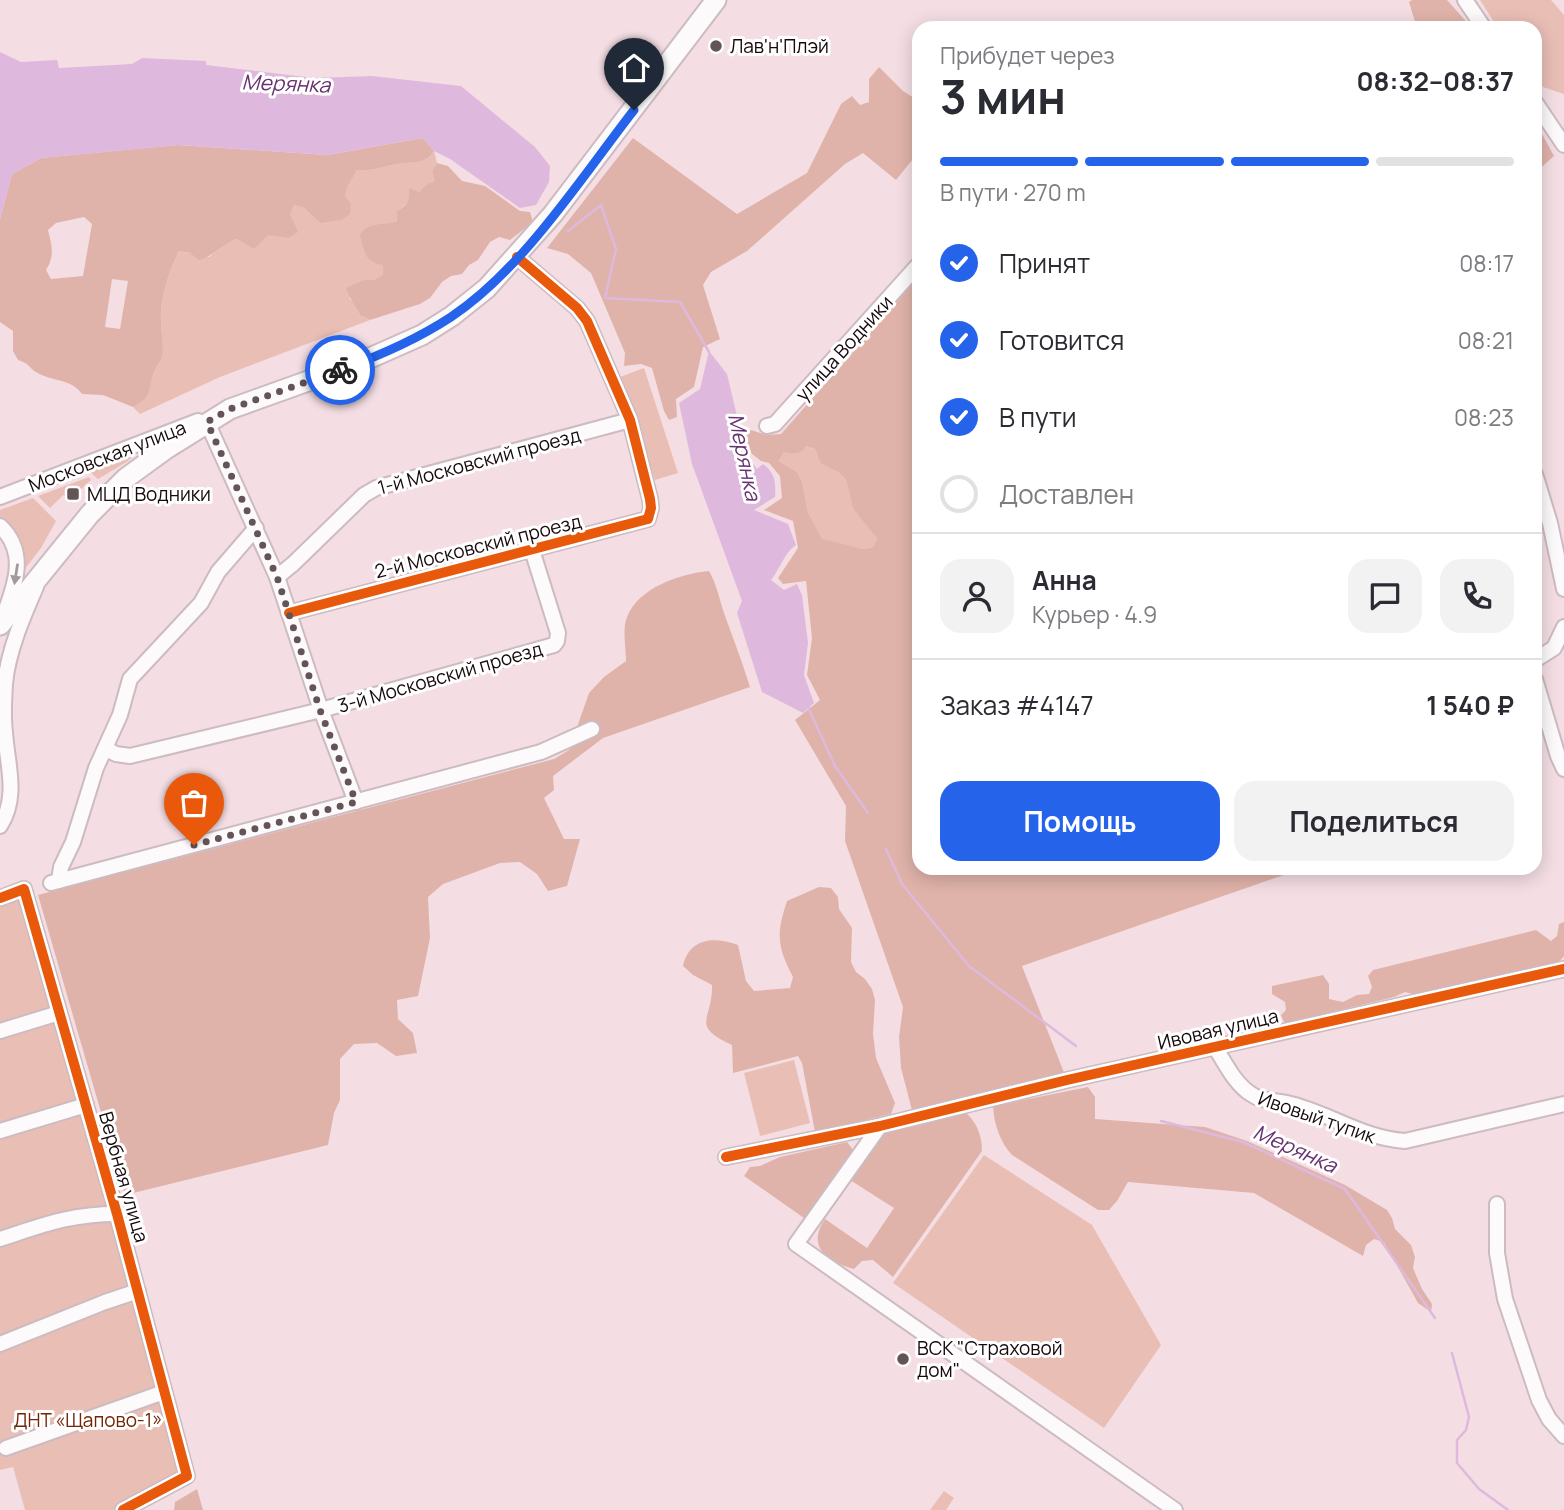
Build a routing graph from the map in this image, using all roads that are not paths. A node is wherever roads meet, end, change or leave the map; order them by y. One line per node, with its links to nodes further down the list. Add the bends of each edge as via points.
1 (716, 0): 6 (main road, Московская улица)
2 (1465, 0): 3 (street)
3 (1479, 21)
4 (1542, 112): 5 (street)
5 (1564, 145)
6 (517, 257): 8 (main road, Московская улица, via 487,288 422,335); 9 (street, via 587,321)
7 (912, 272): 11 (street, улица Водники, via 775,424)
8 (230, 409): 10 (main road); 12 (street, Московская улица)
9 (630, 420): 16 (street, 2-й Московский проезд, via 651,508 646,521); 18 (street, 1-й Московский проезд, via 376,488)
10 (207, 422): 15 (street); 17 (main road, via 126,478 90,514)
11 (767, 426)
12 (0, 497)
13 (1542, 497): 19 (street)
14 (0, 526): 21 (street, one-way to 21, via 13,543 18,566)
15 (256, 528): 18 (street); 28 (street, via 218,572 201,603 130,679)
16 (532, 550): 20 (street, 2-й Московский проезд); 26 (street, 3-й Московский проезд, via 558,633 554,645)
17 (45, 571): 21 (main road); 23 (main road); 31 (street, via 5,680 4,729 11,787)
18 (277, 577): 20 (street)
19 (1564, 589)
20 (289, 612): 26 (street)
21 (0, 625)
22 (1564, 627): 24 (street, via 1554,648)
23 (0, 640)
24 (1542, 656)
25 (1542, 702): 29 (street)
26 (320, 710): 28 (street, 3-й Московский проезд, via 130,756); 30 (street)
27 (592, 729): 30 (street, via 541,752)
28 (106, 750): 30 (street, via 55,882)
29 (1564, 769)
30 (356, 802)
31 (0, 826)
32 (0, 898): 34 (street, Вербная улица, via 24,889)
33 (1564, 969): 36 (street, Ивовая улица)
34 (59, 1013): 35 (street); 38 (street, Вербная улица)
35 (0, 1031)
36 (1216, 1047): 37 (street, Ивовый тупик, via 1250,1094 1264,1101 1288,1103 1384,1140 1405,1141); 39 (street, Ивовая улица)
37 (1564, 1104)
38 (86, 1105): 40 (street); 43 (street, Вербная улица)
39 (880, 1126): 41 (street, Ивовая улица); 51 (street, via 796,1244)
40 (0, 1131)
41 (726, 1157)
42 (1497, 1204): 48 (street, via 1497,1253 1504,1299 1539,1400)
43 (117, 1214): 44 (street, via 60,1219); 45 (street, Вербная улица)
44 (0, 1239)
45 (138, 1291): 46 (street); 47 (street, Вербная улица)
46 (0, 1344)
47 (164, 1392): 49 (street); 50 (street, Вербная улица, via 187,1476)
48 (1564, 1436)
49 (6, 1448)
50 (123, 1510)
51 (1175, 1510)

